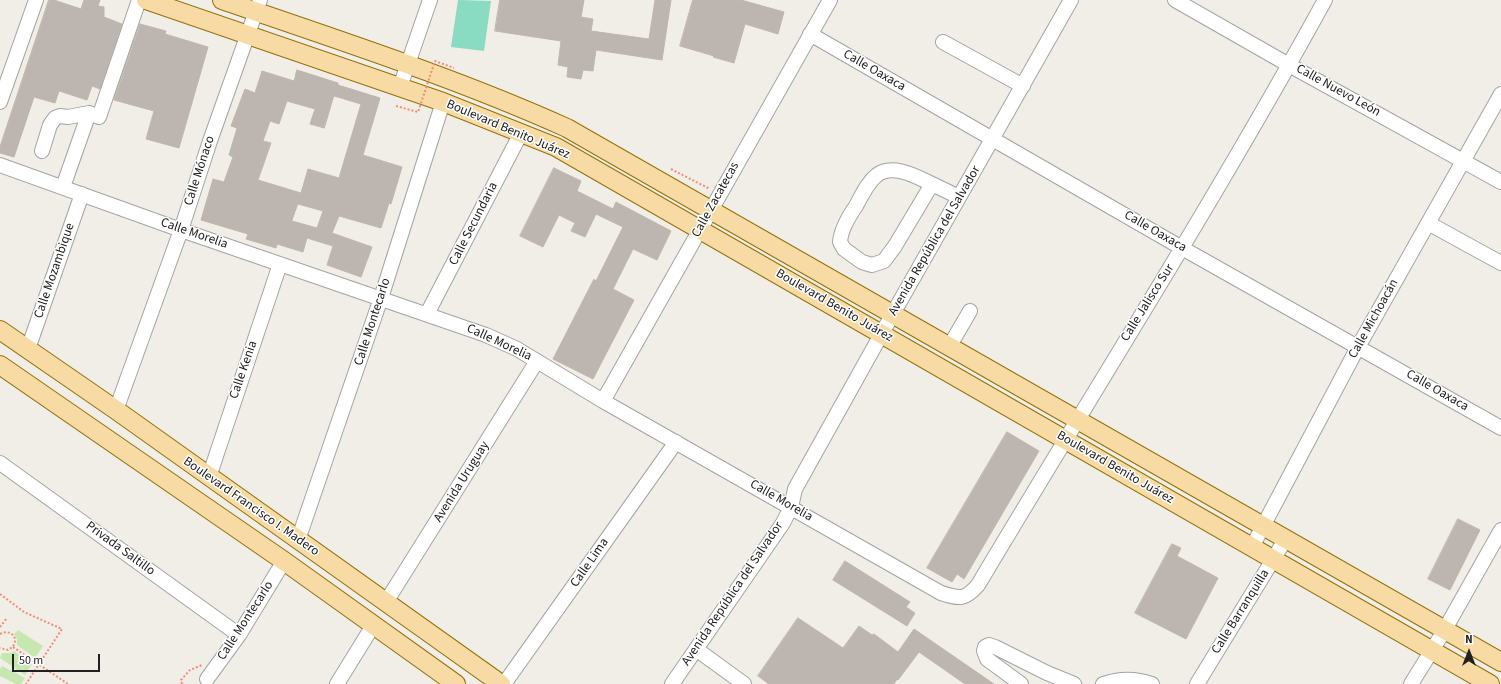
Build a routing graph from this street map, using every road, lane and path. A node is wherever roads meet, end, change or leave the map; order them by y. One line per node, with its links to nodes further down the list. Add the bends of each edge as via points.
1 (36, 0): 20 (street)
2 (139, 0): 23 (street, via 99,117)
3 (146, 0): 12 (main road, Boulevard Benito Juárez)
4 (222, 0): 10 (main road, Boulevard Benito Juárez)
5 (430, 0): 14 (street)
6 (830, 0): 11 (street, Calle Zacatecas)
7 (1071, 0): 17 (street, Avenida República del Salvador)
8 (1175, 0): 15 (street, Calle Nuevo León)
9 (1325, 0): 15 (street, Calle Jalisco Sur)
10 (258, 6): 12 (street, Calle Mónaco); 14 (main road, Boulevard Benito Juárez)
11 (810, 34): 25 (street, Calle Oaxaca); 34 (street, Calle Zacatecas)
12 (247, 35): 18 (main road, Boulevard Benito Juárez); 37 (street, Calle Mónaco)
13 (943, 42): 17 (street)
14 (409, 65): 18 (street); 34 (main road, Boulevard Benito Juárez, via 567,128)
15 (1289, 65): 27 (street, Calle Nuevo León); 38 (street, Calle Jalisco Sur)
16 (454, 68): 22 (path, bridge, via 435,61 418,112)
17 (1023, 86): 25 (street, Avenida República del Salvador)
18 (400, 87): 21 (main road, Boulevard Benito Juárez)
19 (1501, 94): 27 (street, Calle Michoacán)
20 (0, 102)
21 (443, 102): 24 (main road, Boulevard Benito Juárez); 41 (street, Calle Montecarlo)
22 (396, 106)
23 (89, 113): 26 (street, via 55,118 50,125); 31 (street)
24 (521, 133): 36 (main road, Boulevard Benito Juárez, via 556,147); 43 (street, Calle Secundaria)
25 (993, 138): 33 (street, Avenida República del Salvador); 38 (street, Calle Oaxaca)
26 (42, 152)
27 (1464, 160): 29 (street, Calle Nuevo León); 35 (street, Calle Michoacán)
28 (0, 165): 31 (street, Calle Morelia)
29 (1501, 182)
30 (932, 184): 30 (street, via 884,262 872,265 862,262 844,249 840,242 844,228 868,185 877,175 889,171 899,172); 33 (street)
31 (63, 187): 32 (street, Calle Morelia)
32 (82, 194): 37 (street, Calle Morelia); 49 (street, Calle Mozambique)
33 (959, 197): 44 (street, Avenida República del Salvador)
34 (711, 211): 36 (street, Calle Zacatecas); 44 (main road, Boulevard Benito Juárez)
35 (1428, 223): 39 (street); 48 (street, Calle Michoacán)
36 (700, 229): 46 (main road, Boulevard Benito Juárez); 52 (street, Calle Zacatecas)
37 (181, 230): 40 (street, Calle Morelia); 53 (street, Calle Mónaco)
38 (1182, 248): 48 (street, Calle Oaxaca); 54 (street, Calle Jalisco Sur)
39 (1501, 263)
40 (280, 264): 41 (street, Calle Morelia); 59 (street, Calle Kenia)
41 (381, 298): 43 (street, Calle Morelia); 63 (street, Calle Montecarlo)
42 (970, 311): 47 (street)
43 (427, 314): 50 (street, Calle Morelia, via 486,335)
44 (893, 315): 46 (street, Avenida República del Salvador); 47 (main road, Boulevard Benito Juárez)
45 (0, 330): 49 (main road, Boulevard Francisco I. Madero)
46 (882, 333): 56 (main road, Boulevard Benito Juárez); 60 (street, Avenida República del Salvador, via 795,490)
47 (949, 347): 54 (main road, Boulevard Benito Juárez)
48 (1358, 347): 55 (street, Calle Oaxaca); 61 (street, Calle Michoacán)
49 (28, 349): 53 (main road, Boulevard Francisco I. Madero)
50 (537, 361): 52 (street, Calle Morelia); 70 (street, Avenida Uruguay)
51 (0, 365): 67 (main road, Boulevard Francisco I. Madero)
52 (603, 401): 57 (street, Calle Morelia)
53 (116, 410): 59 (main road, Boulevard Francisco I. Madero)
54 (1076, 420): 56 (street, Calle Jalisco Sur); 61 (main road, Boulevard Benito Juárez)
55 (1501, 428)
56 (1065, 439): 65 (main road, Boulevard Benito Juárez); 69 (street, Calle Jalisco Sur, via 978,585 970,594)
57 (676, 442): 60 (street, Calle Morelia); 90 (street, Calle Lima)
58 (0, 463): 76 (street, Privada Saltillo)
59 (209, 477): 63 (main road, Boulevard Francisco I. Madero)
60 (791, 507): 69 (street, Calle Morelia, via 942,593); 79 (street, Avenida República del Salvador, via 771,541)
61 (1262, 527): 64 (main road, Boulevard Benito Juárez); 65 (street, Calle Michoacán)
62 (1501, 530): 74 (street)
63 (298, 540): 70 (main road, Boulevard Francisco I. Madero)
64 (1285, 540): 66 (street, Calle Barranquilla); 74 (main road, Boulevard Benito Juárez)
65 (1252, 547): 66 (main road, Boulevard Benito Juárez)
66 (1274, 559): 80 (main road, Boulevard Benito Juárez); 97 (street, Calle Barranquilla)
67 (284, 561): 72 (main road, Boulevard Francisco I. Madero); 76 (street, Calle Montecarlo)
68 (0, 594): 82 (path, via 24,612 62,629)
69 (962, 597)
70 (386, 602): 89 (main road, Boulevard Francisco I. Madero)
71 (7, 618): 73 (path)
72 (374, 624): 87 (street); 88 (main road, Boulevard Francisco I. Madero)
73 (0, 627)
74 (1444, 631): 80 (street); 81 (main road, Boulevard Benito Juárez)
75 (0, 634): 77 (path, via 12,634 15,639)
76 (239, 635): 83 (street, Calle Montecarlo)
77 (13, 646): 78 (path, via 8,650); 82 (path)
78 (0, 648)
79 (696, 649): 91 (street, Avenida República del Salvador); 92 (street)
80 (1432, 651): 98 (street); 99 (main road, Boulevard Benito Juárez)
81 (1501, 662)
82 (39, 664): 84 (path); 85 (path)
83 (210, 675): 86 (path, via 201,664 190,670 181,680)
84 (26, 684)
85 (68, 684)
86 (182, 684)
87 (337, 684)
88 (456, 684)
89 (501, 684)
90 (504, 684)
91 (672, 684)
92 (744, 684)
93 (1021, 684): 94 (street, via 987,659 985,647 995,647 1047,674)
94 (1074, 684)
95 (1103, 684): 96 (street, via 1128,679)
96 (1152, 684)
97 (1197, 684)
98 (1411, 684)
99 (1490, 684)

